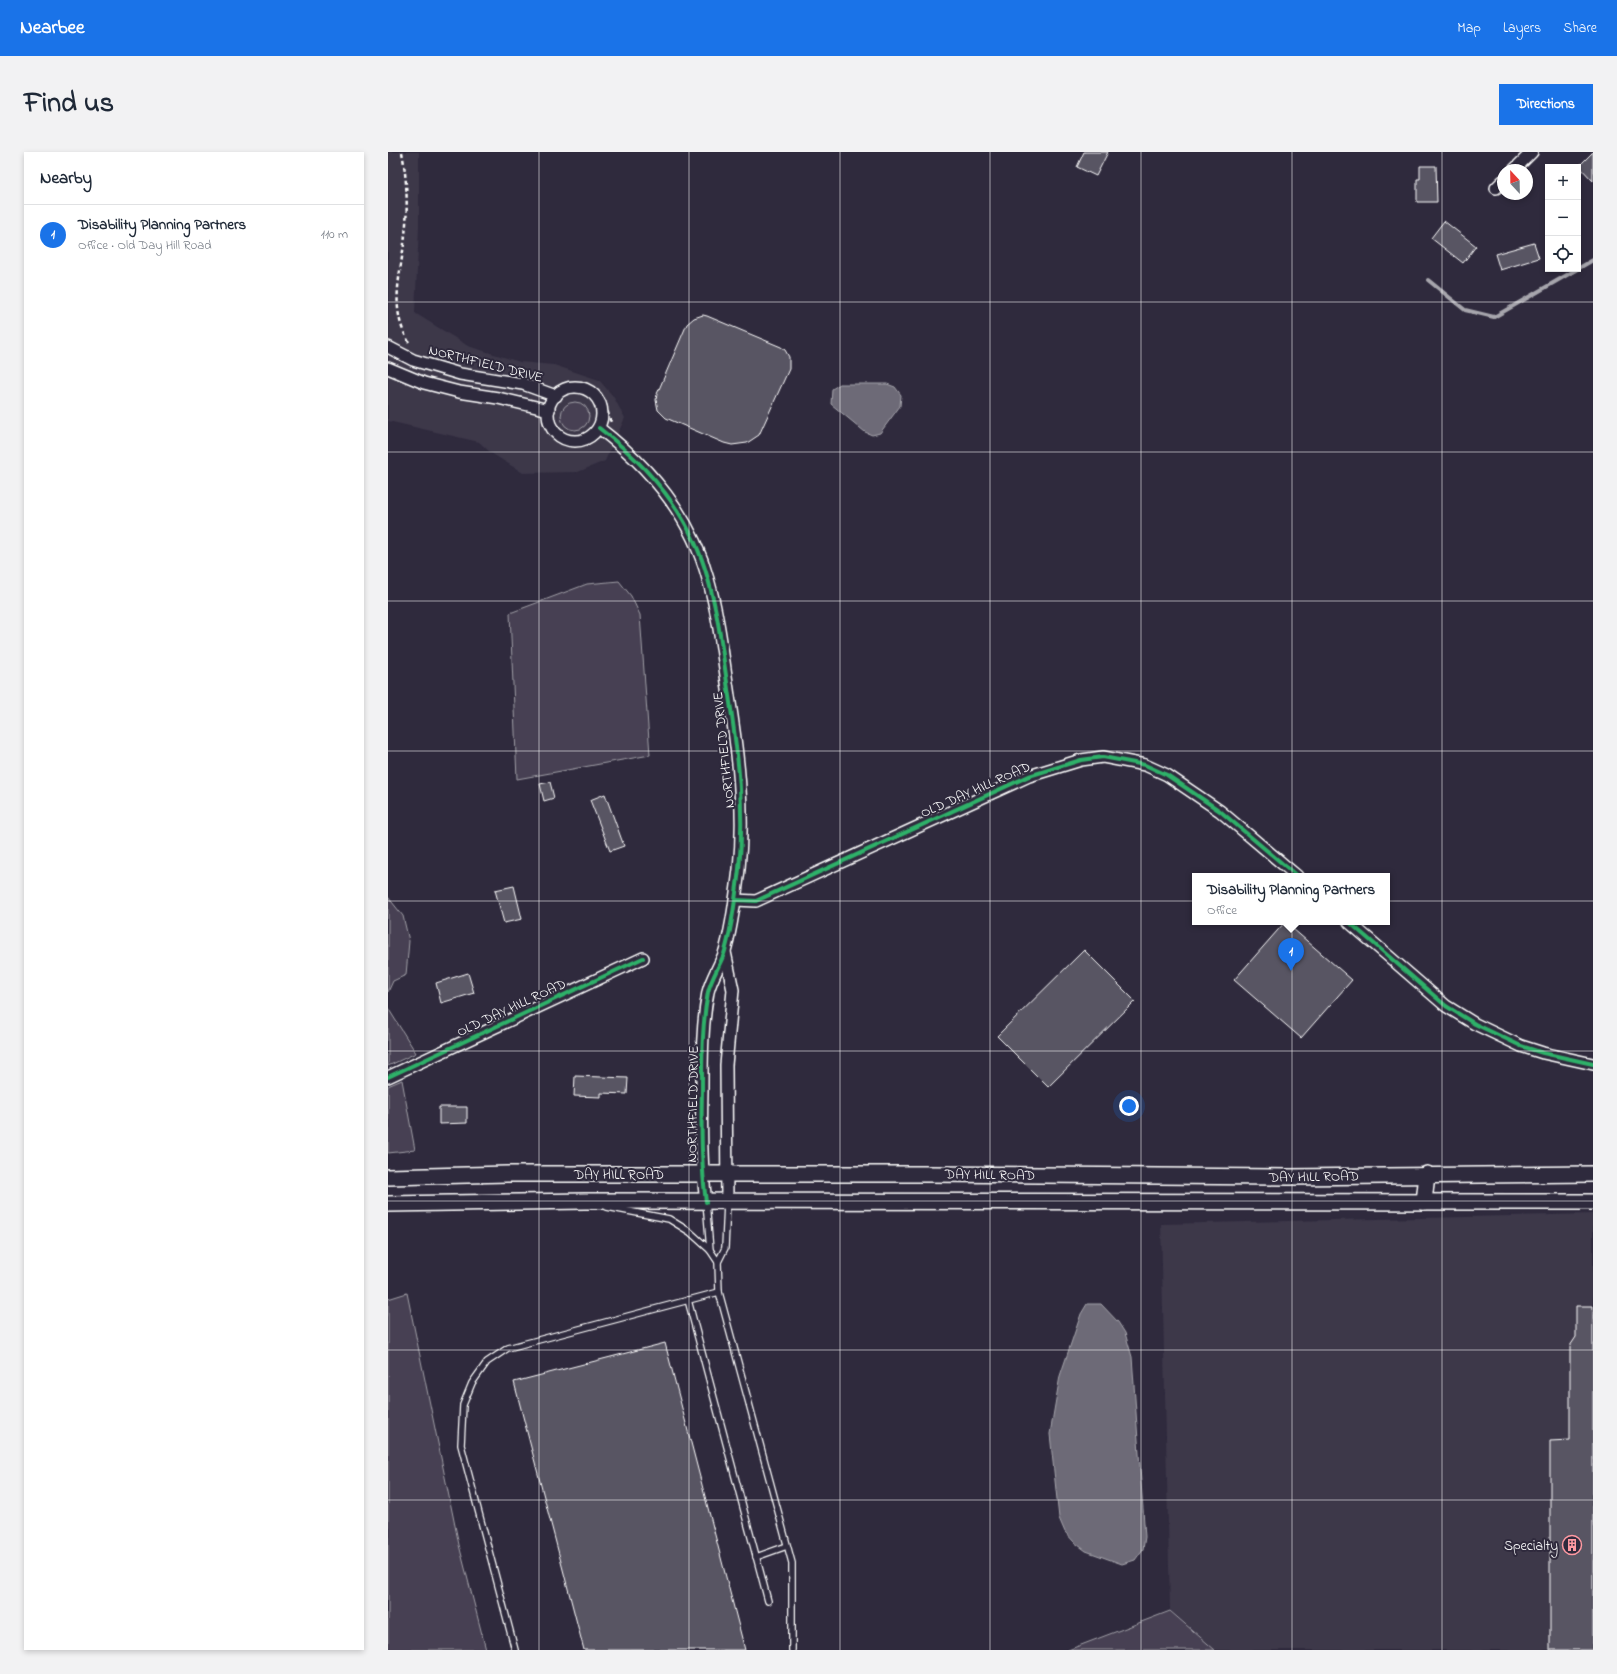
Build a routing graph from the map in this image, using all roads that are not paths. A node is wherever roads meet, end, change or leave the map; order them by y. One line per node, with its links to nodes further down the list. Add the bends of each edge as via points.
1 (1532, 152): 2 (street)
2 (1520, 164)
3 (388, 347): 5 (street, NORTHFIELD DRIVE, via 413,360 460,374)
4 (388, 368): 6 (street, via 424,383)
5 (557, 391): 6 (street, NORTHFIELD DRIVE); 7 (street, NORTHFIELD DRIVE, via 573,387 583,388 592,393 602,409)
6 (549, 410): 7 (street, via 552,428 566,440 585,440)
7 (599, 428): 9 (street, NORTHFIELD DRIVE, via 642,465 674,503 694,541 708,578 719,629 740,773 741,839)
8 (1293, 873): 9 (street, OLD DAY HILL ROAD, via 1220,810 1168,775 1145,765 1103,757 1081,760 1029,776 756,901)
9 (735, 900): 11 (street, NORTHFIELD DRIVE)
10 (1352, 925): 13 (street, via 1446,1006 1475,1024 1543,1054)
11 (724, 952): 15 (street, NORTHFIELD DRIVE, via 708,990 705,1019 702,1053); 18 (street, NORTHFIELD DRIVE, via 733,990 726,1065)
12 (643, 958): 14 (street, OLD DAY HILL ROAD)
13 (1593, 1064)
14 (388, 1077)
15 (702, 1174): 18 (main road, DAY HILL ROAD); 19 (main road, DAY HILL ROAD); 22 (street, NORTHFIELD DRIVE)
16 (1427, 1174): 17 (main road, DAY HILL ROAD); 20 (main road, DAY HILL ROAD); 25 (main road)
17 (1593, 1174)
18 (727, 1175): 20 (main road, DAY HILL ROAD); 23 (street, NORTHFIELD DRIVE)
19 (388, 1176)
20 (1184, 1176): 24 (main road)
21 (586, 1201): 22 (main road, DAY HILL ROAD); 27 (main road, DAY HILL ROAD); 28 (lane, via 669,1219 690,1232)
22 (706, 1202): 23 (main road, DAY HILL ROAD); 28 (lane)
23 (727, 1202): 24 (main road, DAY HILL ROAD); 29 (lane, via 725,1248)
24 (1184, 1202): 25 (main road, DAY HILL ROAD)
25 (1424, 1202): 26 (main road, DAY HILL ROAD)
26 (1593, 1202)
27 (388, 1204)
28 (710, 1250): 29 (lane)
29 (718, 1262): 30 (lane)
30 (719, 1292): 31 (lane); 32 (lane)
31 (688, 1300): 33 (lane); 35 (lane, via 508,1348 487,1362 472,1383 463,1405 461,1445)
32 (787, 1546): 33 (lane); 36 (lane, via 792,1563)
33 (756, 1557): 34 (lane)
34 (768, 1601)
35 (515, 1650)
36 (792, 1650)

